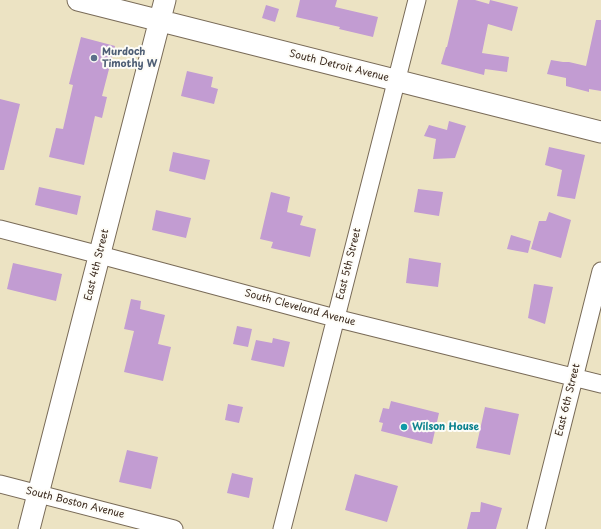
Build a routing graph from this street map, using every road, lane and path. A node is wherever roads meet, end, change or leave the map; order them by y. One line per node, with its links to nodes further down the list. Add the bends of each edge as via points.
1 (78, 0): 4 (street, South Detroit Avenue)
2 (165, 0): 4 (street, East 4th Street)
3 (417, 0): 5 (street, East 5th Street)
4 (160, 21): 5 (street, South Detroit Avenue); 8 (street, East 4th Street)
5 (396, 81): 6 (street, South Detroit Avenue); 10 (street, East 5th Street)
6 (601, 132)
7 (0, 229): 8 (street, South Cleveland Avenue)
8 (100, 255): 10 (street, South Cleveland Avenue); 14 (street, East 4th Street)
9 (601, 271): 11 (street, East 6th Street)
10 (335, 318): 11 (street, South Cleveland Avenue); 17 (street, East 5th Street)
11 (574, 377): 12 (street, South Cleveland Avenue); 18 (street, East 6th Street)
12 (601, 384)
13 (0, 484): 14 (street, South Boston Avenue)
14 (39, 494): 15 (street, East 4th Street); 16 (street, South Boston Avenue)
15 (29, 529)
16 (174, 529)
17 (282, 529)
18 (536, 529)

